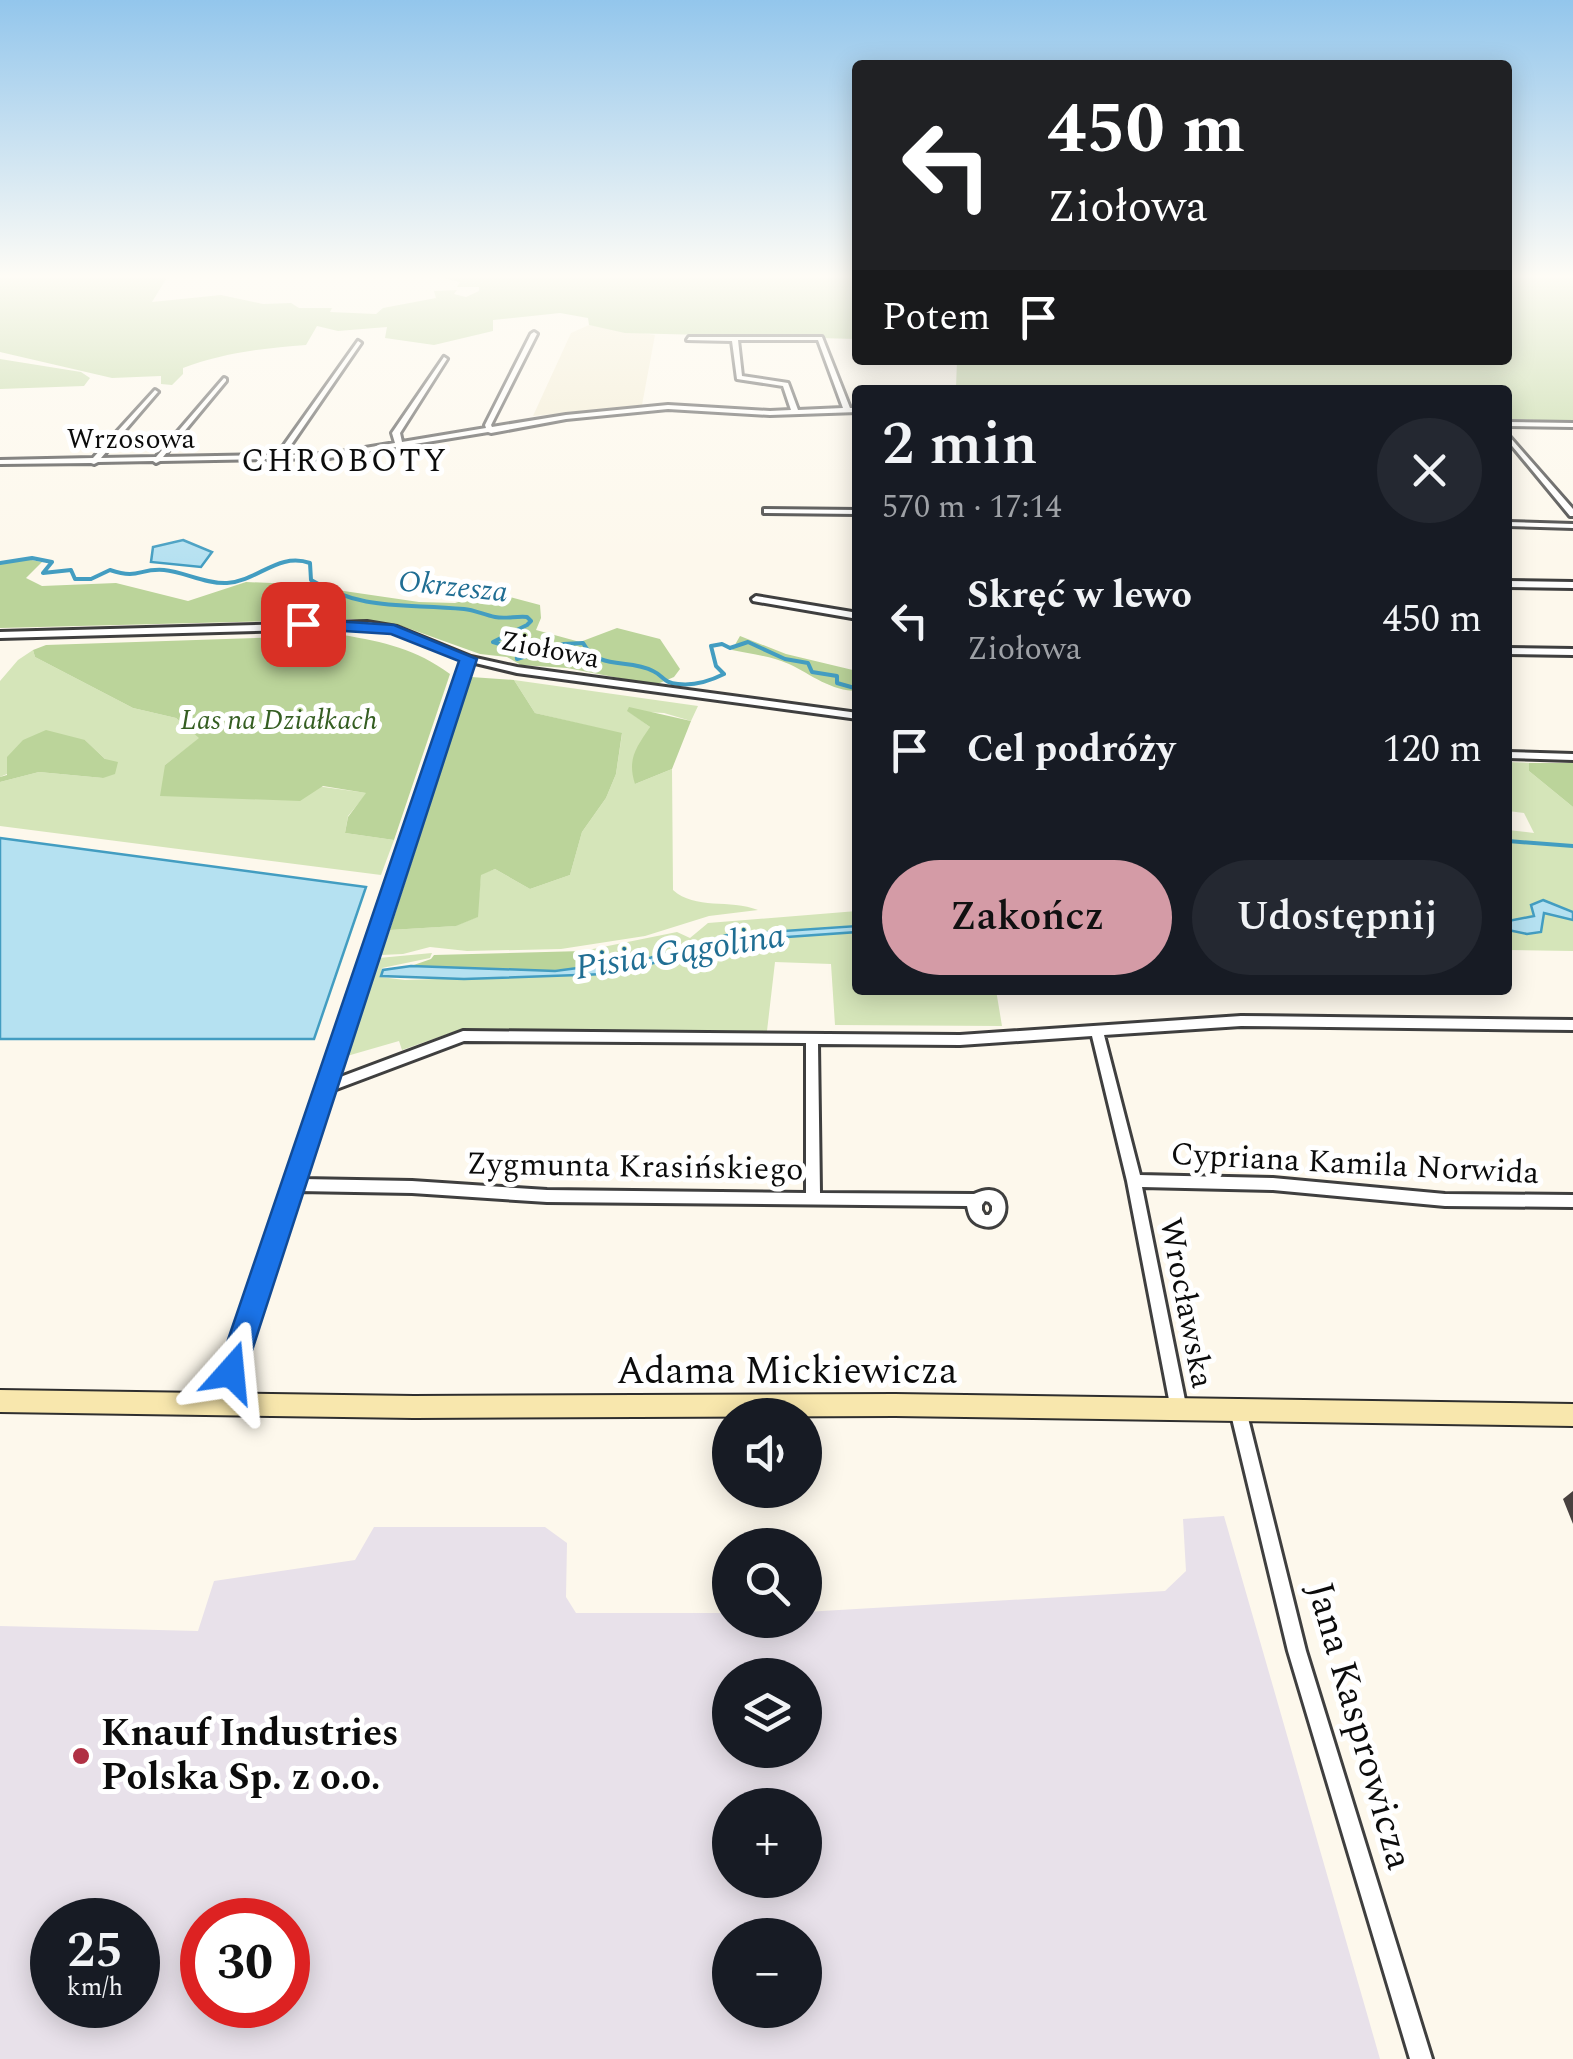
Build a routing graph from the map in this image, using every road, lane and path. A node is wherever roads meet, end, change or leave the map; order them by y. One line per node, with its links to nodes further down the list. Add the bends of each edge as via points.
1 (338, 372): 15 (street)
2 (436, 372): 14 (street, via 396,433)
3 (515, 372): 12 (street, via 488,425)
4 (738, 372): 9 (street, via 739,378 786,384)
5 (836, 372): 8 (street)
6 (224, 380): 16 (street)
7 (156, 392): 18 (street)
8 (852, 410): 9 (street, Wrzosowa)
9 (795, 412): 12 (street, Wrzosowa, via 668,407)
10 (1512, 424): 11 (street)
11 (1573, 426)
12 (491, 431): 14 (street, Wrzosowa)
13 (1512, 442): 21 (street)
14 (400, 445): 15 (street, Wrzosowa)
15 (278, 458): 16 (street, Wrzosowa)
16 (156, 461): 18 (street, Wrzosowa)
17 (0, 462): 18 (street, Wrzosowa)
18 (94, 462)
19 (767, 512): 20 (street)
20 (852, 512)
21 (1573, 514)
22 (1512, 524): 23 (street)
23 (1573, 526)
24 (1512, 584): 25 (street)
25 (1573, 585)
26 (756, 599): 27 (street)
27 (852, 615)
28 (0, 636): 31 (street, Ziołowa, via 368,625)
29 (1512, 651): 30 (street)
30 (1573, 652)
31 (468, 659): 32 (street, Ziołowa); 38 (street)
32 (852, 715)
33 (1512, 755): 34 (street)
34 (1573, 756)
35 (1573, 1025): 36 (street, via 1241,1022)
36 (1097, 1032): 37 (street, via 960,1040); 39 (street, Wrocławska)
37 (812, 1038): 38 (street, via 456,1036); 41 (street)
38 (326, 1087): 40 (street)
39 (1134, 1182): 43 (street, Cypriana Kamila Norwida); 46 (street, Wrocławska)
40 (292, 1185): 41 (street, Zygmunta Krasińskiego); 45 (street)
41 (813, 1199): 42 (street, Zygmunta Krasińskiego)
42 (976, 1200)
43 (1573, 1201)
44 (0, 1401): 45 (street, Adama Mickiewicza)
45 (220, 1404): 46 (street, Adama Mickiewicza)
46 (1179, 1410): 47 (street, Adama Mickiewicza)
47 (1238, 1410): 48 (street, Adama Mickiewicza); 49 (street, Jana Kasprowicza, via 1297,1651)
48 (1573, 1415)
49 (1421, 2059)

